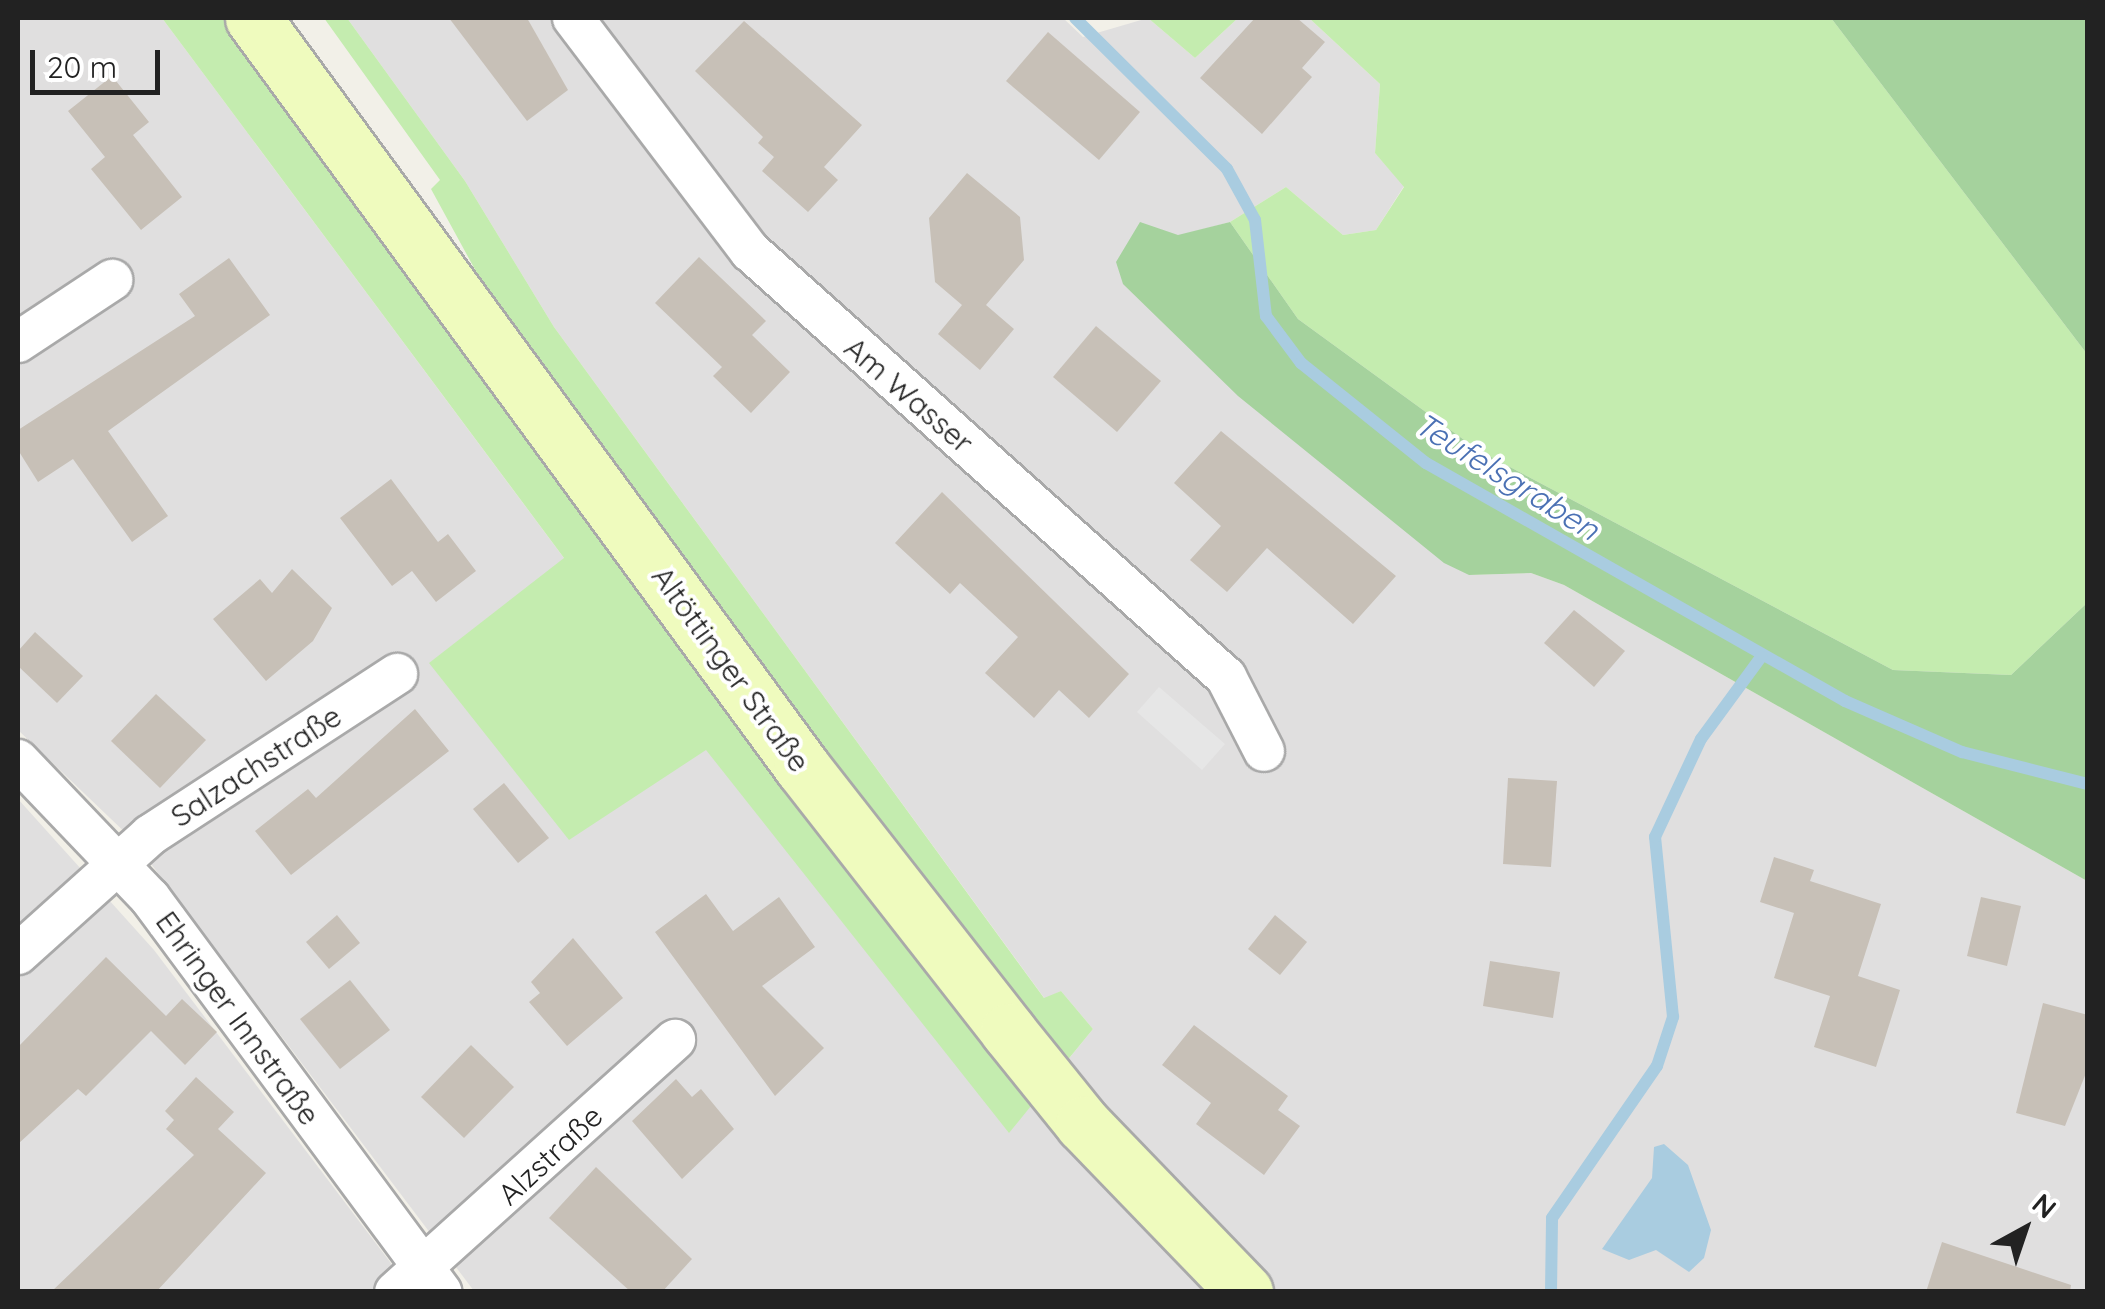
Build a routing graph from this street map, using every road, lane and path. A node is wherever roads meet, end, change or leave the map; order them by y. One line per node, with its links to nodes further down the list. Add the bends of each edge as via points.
1 (252, 18): 12 (main road, Altöttinger Straße, via 1008,1031)
2 (573, 18): 6 (street, Am Wasser, via 750,251 1226,677)
3 (112, 280): 4 (street)
4 (18, 342)
5 (397, 674): 8 (street, Salzachstraße)
6 (1264, 751)
7 (18, 760): 8 (street, Ehringer Innstraße)
8 (118, 861): 9 (street, Salzachstraße); 11 (street, Ehringer Innstraße)
9 (18, 954)
10 (675, 1040): 11 (street, Alzstraße)
11 (420, 1284)
12 (1245, 1292)

